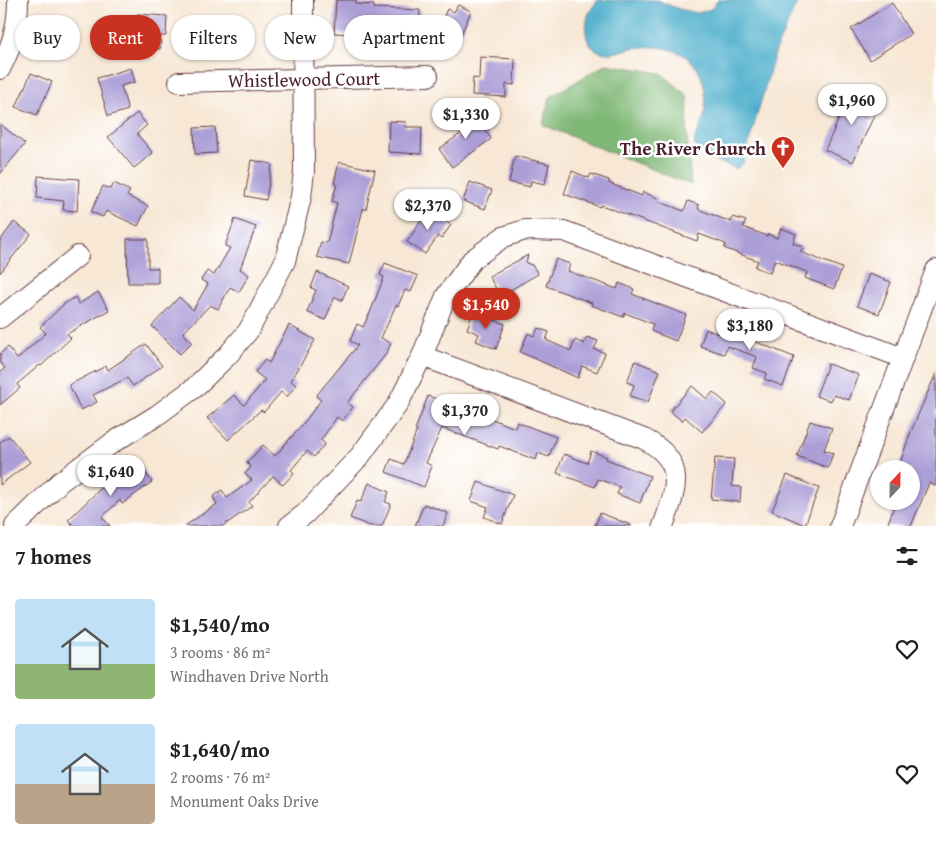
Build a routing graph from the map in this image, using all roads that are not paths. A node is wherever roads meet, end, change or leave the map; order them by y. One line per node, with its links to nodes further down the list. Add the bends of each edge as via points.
1 (18, 0): 3 (street, via 14,39)
2 (303, 0): 5 (street)
3 (0, 69)
4 (428, 76): 5 (street, Whistlewood Court)
5 (304, 78): 6 (street, Whistlewood Court); 13 (street, via 301,197 285,261 249,330 194,388 60,482)
6 (179, 82)
7 (78, 256): 9 (street)
8 (936, 270): 11 (street)
9 (0, 318)
10 (422, 356): 11 (street, via 446,296 472,260 504,237 518,232 564,230); 12 (street, via 398,404 360,456); 14 (street, via 659,447 672,465 676,482)
11 (903, 358): 15 (street)
12 (304, 522)
13 (15, 526)
14 (663, 526)
15 (840, 526)

